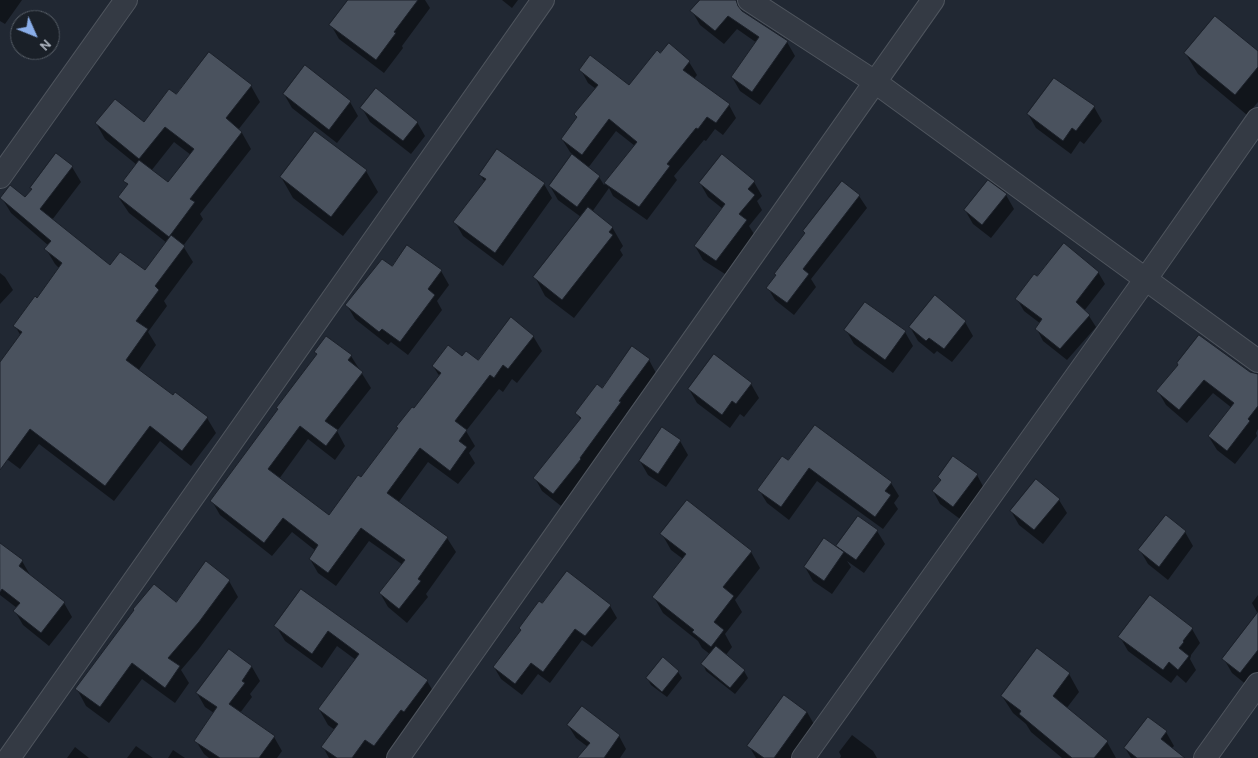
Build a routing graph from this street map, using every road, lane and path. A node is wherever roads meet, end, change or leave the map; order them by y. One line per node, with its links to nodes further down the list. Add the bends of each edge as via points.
1 (126, 0): 7 (street)
2 (543, 0): 11 (street)
3 (749, 0): 5 (street)
4 (933, 0): 5 (street)
5 (875, 82): 8 (street); 12 (street)
6 (1258, 119): 8 (street)
7 (0, 177)
8 (1145, 280): 9 (street); 13 (street)
9 (1258, 362)
10 (1258, 684): 14 (street)
11 (9, 758)
12 (398, 758)
13 (803, 758)
14 (1205, 758)

